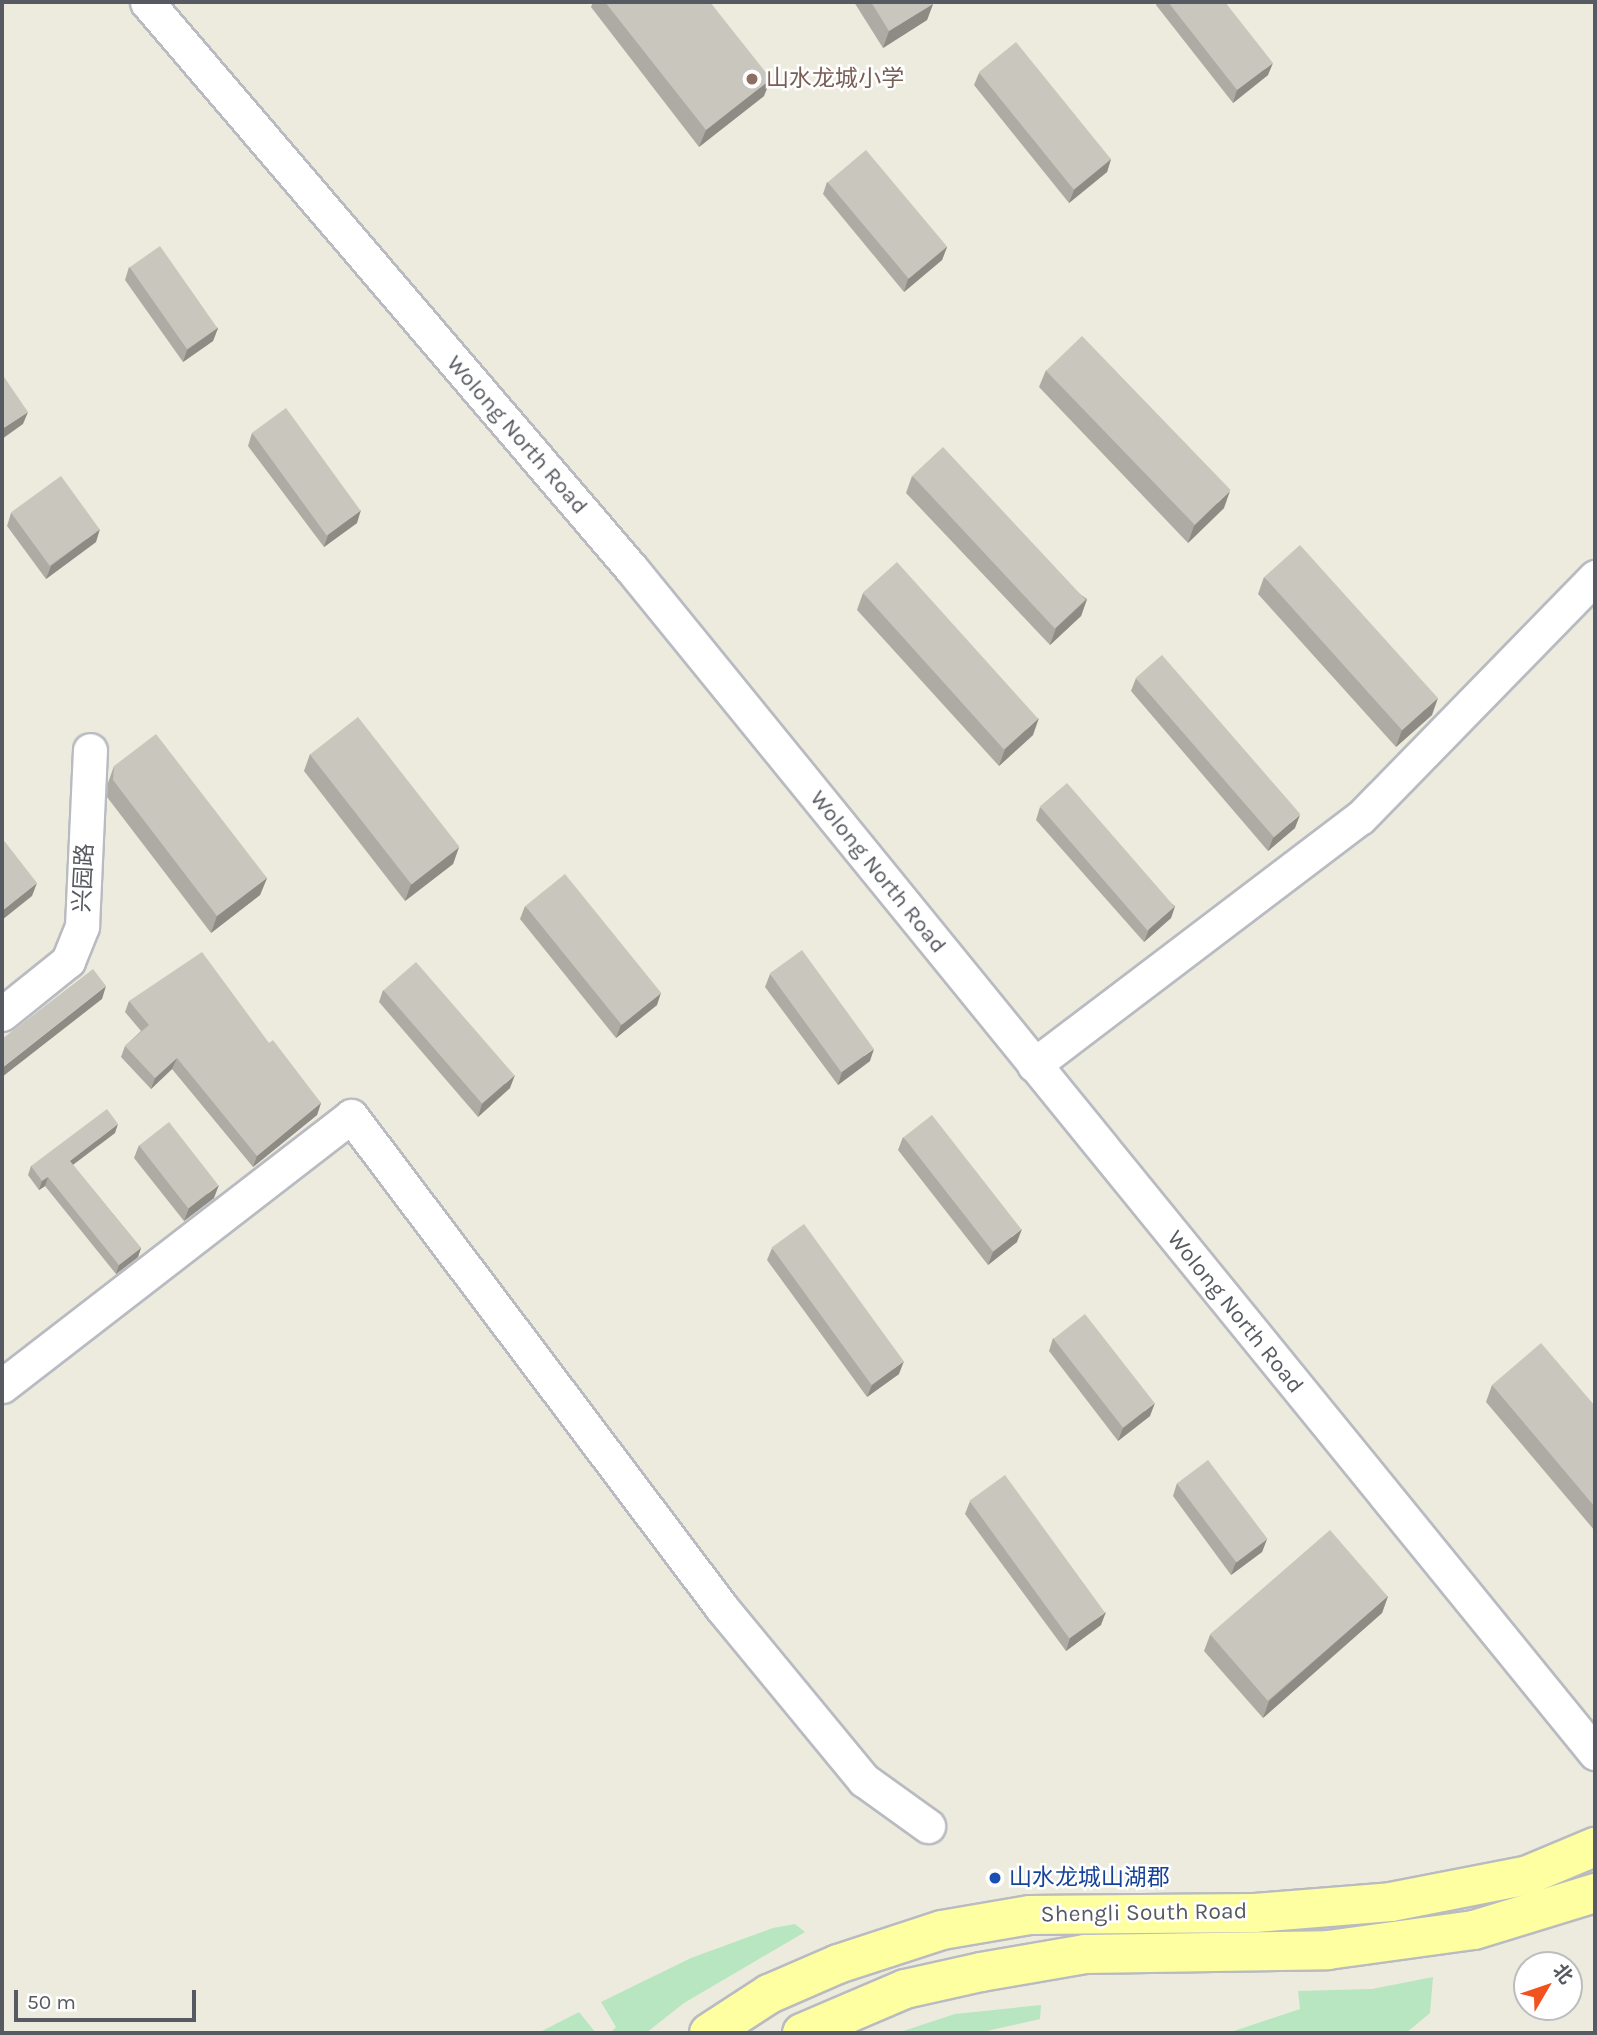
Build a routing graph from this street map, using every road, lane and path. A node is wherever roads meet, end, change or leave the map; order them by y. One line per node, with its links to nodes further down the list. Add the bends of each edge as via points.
1 (147, 2): 5 (street, Wolong North Road, via 631,568)
2 (1595, 577): 5 (street, via 1360,817)
3 (90, 750): 4 (street, 兴园路, via 82,926 68,961)
4 (2, 1014)
5 (1034, 1065): 7 (street, Wolong North Road)
6 (2, 1385): 8 (street, via 351,1116 722,1608 864,1780)
7 (1595, 1754)
8 (928, 1826)
9 (1595, 1847): 11 (main road, Shengli South Road, via 1528,1875 1391,1902 1255,1913 1030,1914 942,1930 838,1964 769,1994)
10 (1595, 1893): 12 (main road, Shengli South Road, via 1474,1930 1328,1950 1084,1954 981,1972 905,1989)
11 (709, 2033)
12 (802, 2033)

